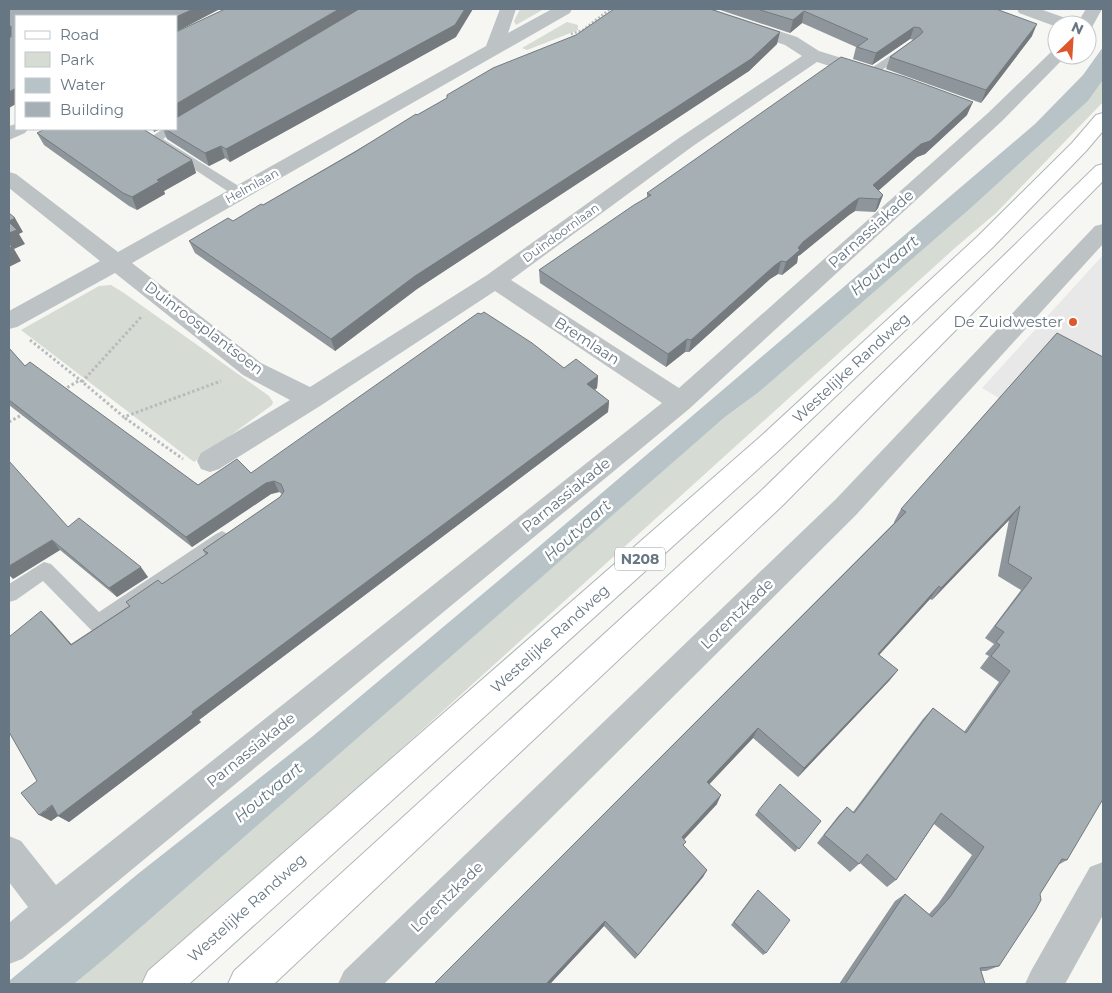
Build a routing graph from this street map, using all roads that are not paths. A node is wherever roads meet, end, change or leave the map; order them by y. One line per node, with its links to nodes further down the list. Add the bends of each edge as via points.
1 (508, 9): 7 (street)
2 (564, 9): 7 (street, Helmlaan)
3 (696, 9): 8 (street, via 791,41)
4 (1025, 9): 5 (street)
5 (1047, 17)
6 (911, 44): 10 (lane)
7 (494, 49): 16 (street, Helmlaan)
8 (810, 58): 10 (street); 19 (street, Duindoornlaan, via 686,142)
9 (1047, 64): 22 (street, Parnassiakade, via 986,113)
10 (871, 73): 11 (street)
11 (889, 78)
12 (1103, 119): 30 (main road, Westelijke Randweg / N208, via 984,242 769,444)
13 (167, 130): 16 (lane, via 151,136)
14 (1103, 170): 31 (main road, N208, via 772,498)
15 (9, 178): 18 (street, Duinroosplantsoen)
16 (240, 193): 18 (street, Helmlaan)
17 (1103, 231): 32 (street, Lorentzkade, via 846,507)
18 (117, 262): 20 (street, Helmlaan); 21 (street, Duinroosplantsoen, via 252,369)
19 (495, 280): 21 (street, Duindoornlaan); 22 (street, Bremlaan)
20 (16, 328)
21 (311, 399): 23 (street)
22 (680, 402): 28 (street, Parnassiakade)
23 (210, 461)
24 (237, 528): 25 (lane, via 98,624 44,570)
25 (9, 594)
26 (9, 853): 28 (street)
27 (1103, 880): 33 (street)
28 (53, 911): 29 (street, Parnassiakade)
29 (9, 946)
30 (161, 984)
31 (247, 984)
32 (357, 984)
33 (1044, 984)

